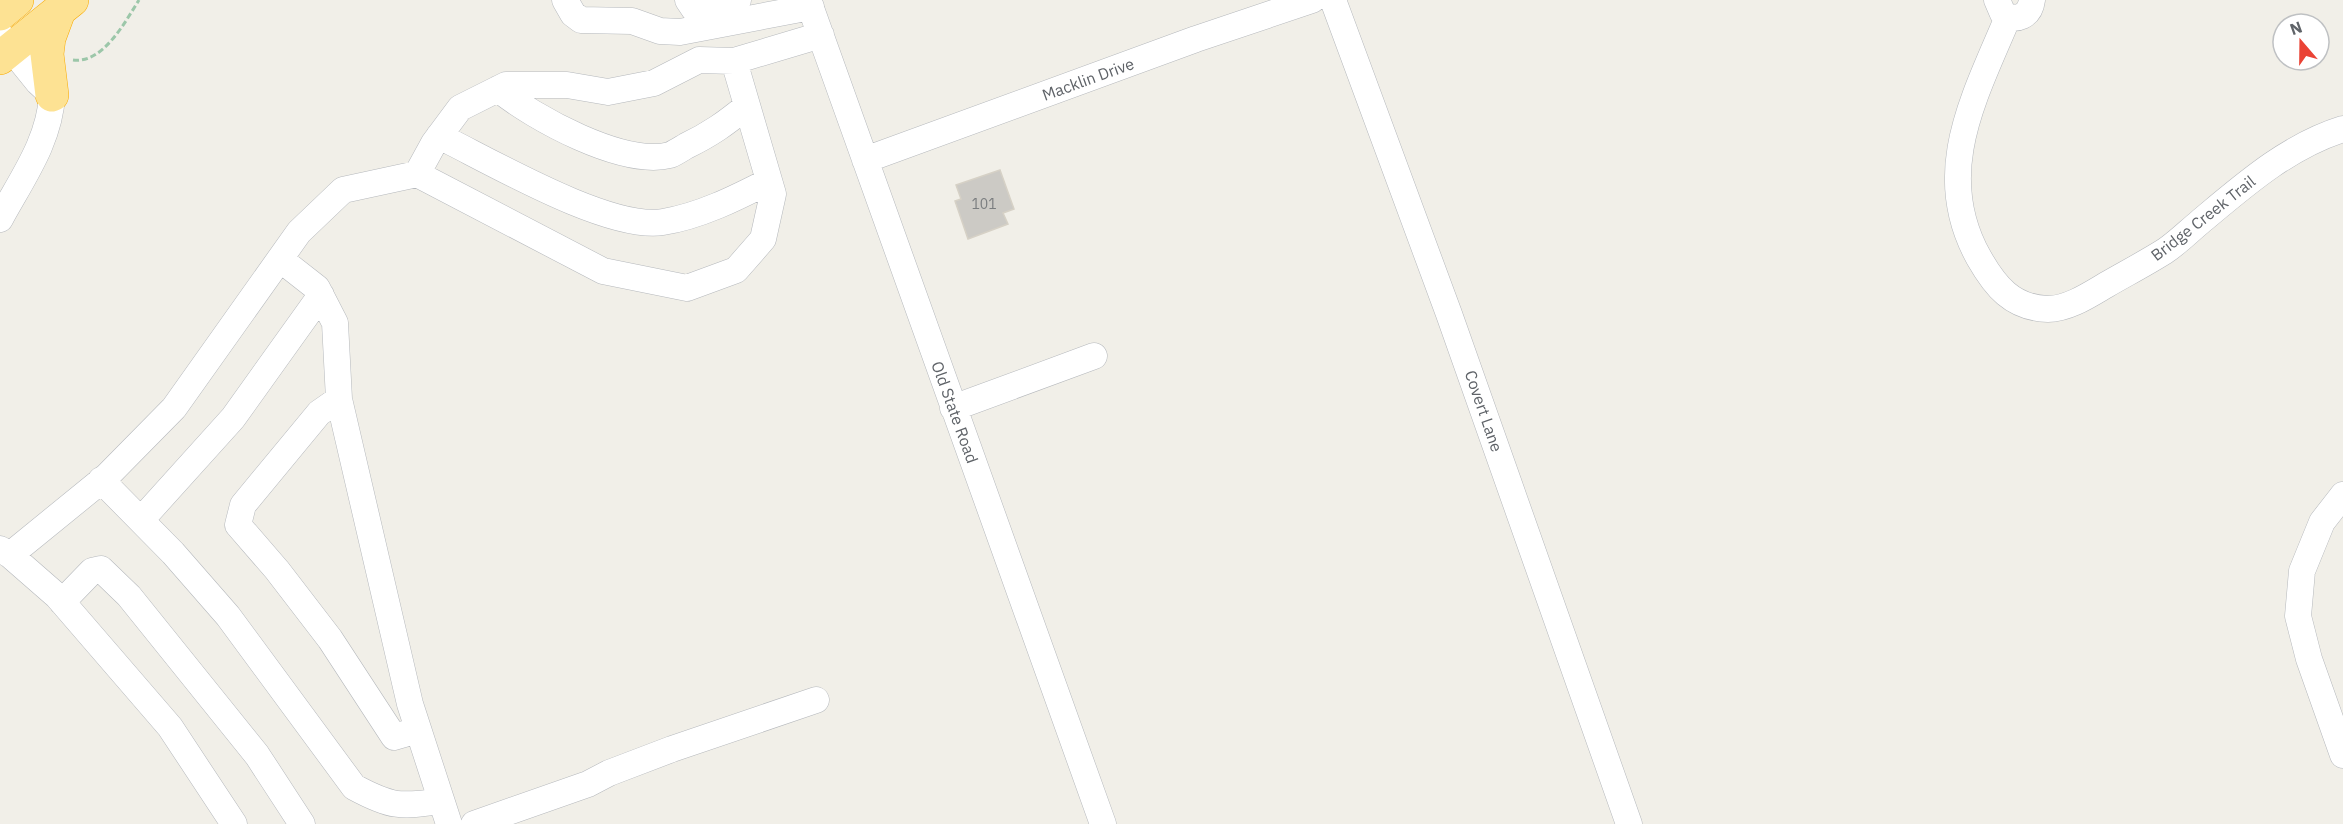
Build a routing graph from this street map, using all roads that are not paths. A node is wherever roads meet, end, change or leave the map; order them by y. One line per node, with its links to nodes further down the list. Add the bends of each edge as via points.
1 (17, 0): 11 (highway)
2 (565, 0): 8 (street, via 581,20 632,21 660,31 680,32)
3 (688, 0): 4 (street, via 694,9)
4 (738, 0)
5 (1312, 0): 20 (street, Macklin Drive)
6 (1333, 0): 42 (street, Covert Lane, via 1449,314)
7 (2032, 0): 10 (street, Bridge Creek Trail, via 2029,11 2019,17)
8 (809, 4): 12 (street, Old State Road)
9 (65, 5): 13 (highway); 16 (highway, via 47,54)
10 (2003, 8): 18 (street, Bridge Creek Trail, via 1966,122 1956,179 1962,214 1976,252 1999,290 2019,303 2048,309 2076,301 2166,250 2259,174 2302,145)
11 (0, 14)
12 (820, 35): 14 (street); 20 (street, Old State Road)
13 (4, 47): 16 (street)
14 (734, 61): 15 (street, via 699,60 654,83 608,92 567,85 506,85); 17 (street)
15 (498, 89): 17 (street, via 521,107 578,137 638,156 670,155 716,131); 19 (street, via 460,108)
16 (51, 95): 23 (street, via 46,132)
17 (747, 106): 22 (street)
18 (2343, 129)
19 (439, 136): 21 (street); 22 (street, via 600,213 625,220 661,222 700,212)
20 (865, 160): 28 (street, Old State Road)
21 (417, 174): 22 (street, via 603,271 687,288 736,270 763,239 773,194); 24 (street, via 343,190 299,232)
22 (769, 181)
23 (0, 219)
24 (280, 259): 25 (street); 29 (street, via 174,408)
25 (321, 295): 27 (street, via 335,323); 31 (street, via 233,417)
26 (1094, 356): 28 (street)
27 (339, 399): 35 (street); 35 (street, via 320,413 243,505 238,525 330,639 394,737)
28 (953, 408): 41 (street, Old State Road)
29 (101, 480): 31 (street); 32 (street)
30 (2343, 495): 36 (street, via 2322,522 2305,562 2298,616)
31 (141, 520): 37 (street, via 228,616 354,787 381,801)
32 (5, 552): 33 (street)
33 (62, 602): 38 (street, via 170,727); 39 (street, via 92,571 102,569 129,596 257,754)
34 (816, 700): 40 (street, via 672,749 578,788)
35 (418, 730): 37 (street)
36 (2343, 755)
37 (445, 812)
38 (234, 824)
39 (302, 824)
40 (474, 824)
41 (1103, 824)
42 (1629, 824)

